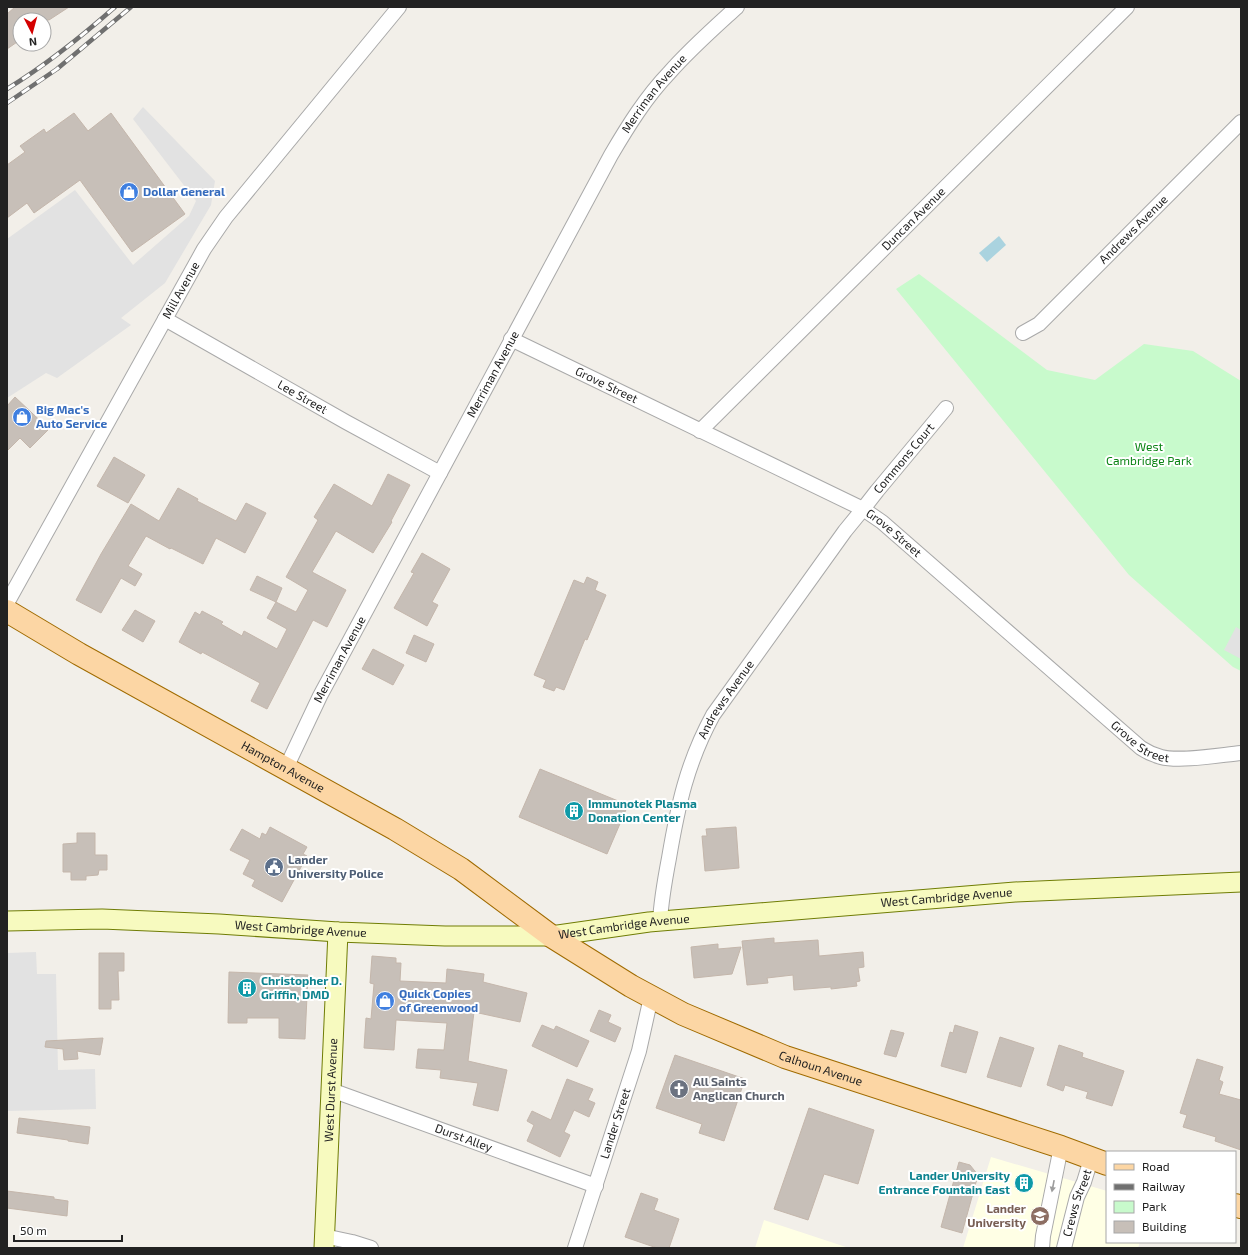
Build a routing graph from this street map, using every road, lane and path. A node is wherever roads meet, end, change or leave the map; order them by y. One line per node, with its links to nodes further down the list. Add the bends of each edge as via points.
1 (399, 7): 5 (street, Mill Avenue, via 226,217 204,249)
2 (737, 7): 7 (street, Merriman Avenue, via 668,73 629,125)
3 (1127, 7): 9 (street, Duncan Avenue)
4 (1241, 122): 6 (street, Andrews Avenue, via 1039,324)
5 (165, 319): 10 (street, Lee Street); 12 (street, Mill Avenue)
6 (1023, 334)
7 (512, 339): 9 (street, Grove Street); 10 (street, Merriman Avenue)
8 (946, 408): 11 (street, Commons Court)
9 (700, 430): 11 (street, Grove Street)
10 (440, 473): 15 (street, Merriman Avenue, via 320,696)
11 (863, 510): 14 (street, Grove Street, via 882,522 1141,748 1161,757 1176,759); 18 (street, Andrews Avenue, via 724,698 702,734 689,767 678,809)
12 (7, 603)
13 (7, 611): 15 (main road, Hampton Avenue, via 79,654)
14 (1241, 753)
15 (286, 768): 20 (main road, Hampton Avenue, via 461,869)
16 (1241, 882): 18 (main road, West Cambridge Avenue, via 1015,892)
17 (7, 921): 19 (main road, West Cambridge Avenue, via 102,919)
18 (660, 922): 20 (main road, West Cambridge Avenue)
19 (338, 932): 20 (main road, West Cambridge Avenue); 22 (main road, West Durst Avenue)
20 (551, 936): 21 (main road, Calhoun Avenue)
21 (651, 997): 23 (main road, Calhoun Avenue, via 712,1027 785,1057); 25 (street, Lander Street, via 639,1052)
22 (331, 1090): 25 (street, Durst Alley); 26 (main road, West Durst Avenue)
23 (1061, 1147): 24 (main road, Calhoun Avenue); 29 (street, Crews Street, one-way to 29)
24 (1099, 1161): 30 (street, Crews Street, via 1077,1197)
25 (596, 1186): 28 (street, Lander Street)
26 (324, 1242): 27 (street, via 352,1242)
27 (371, 1248)
28 (575, 1248)
29 (1042, 1248)
30 (1064, 1248)

